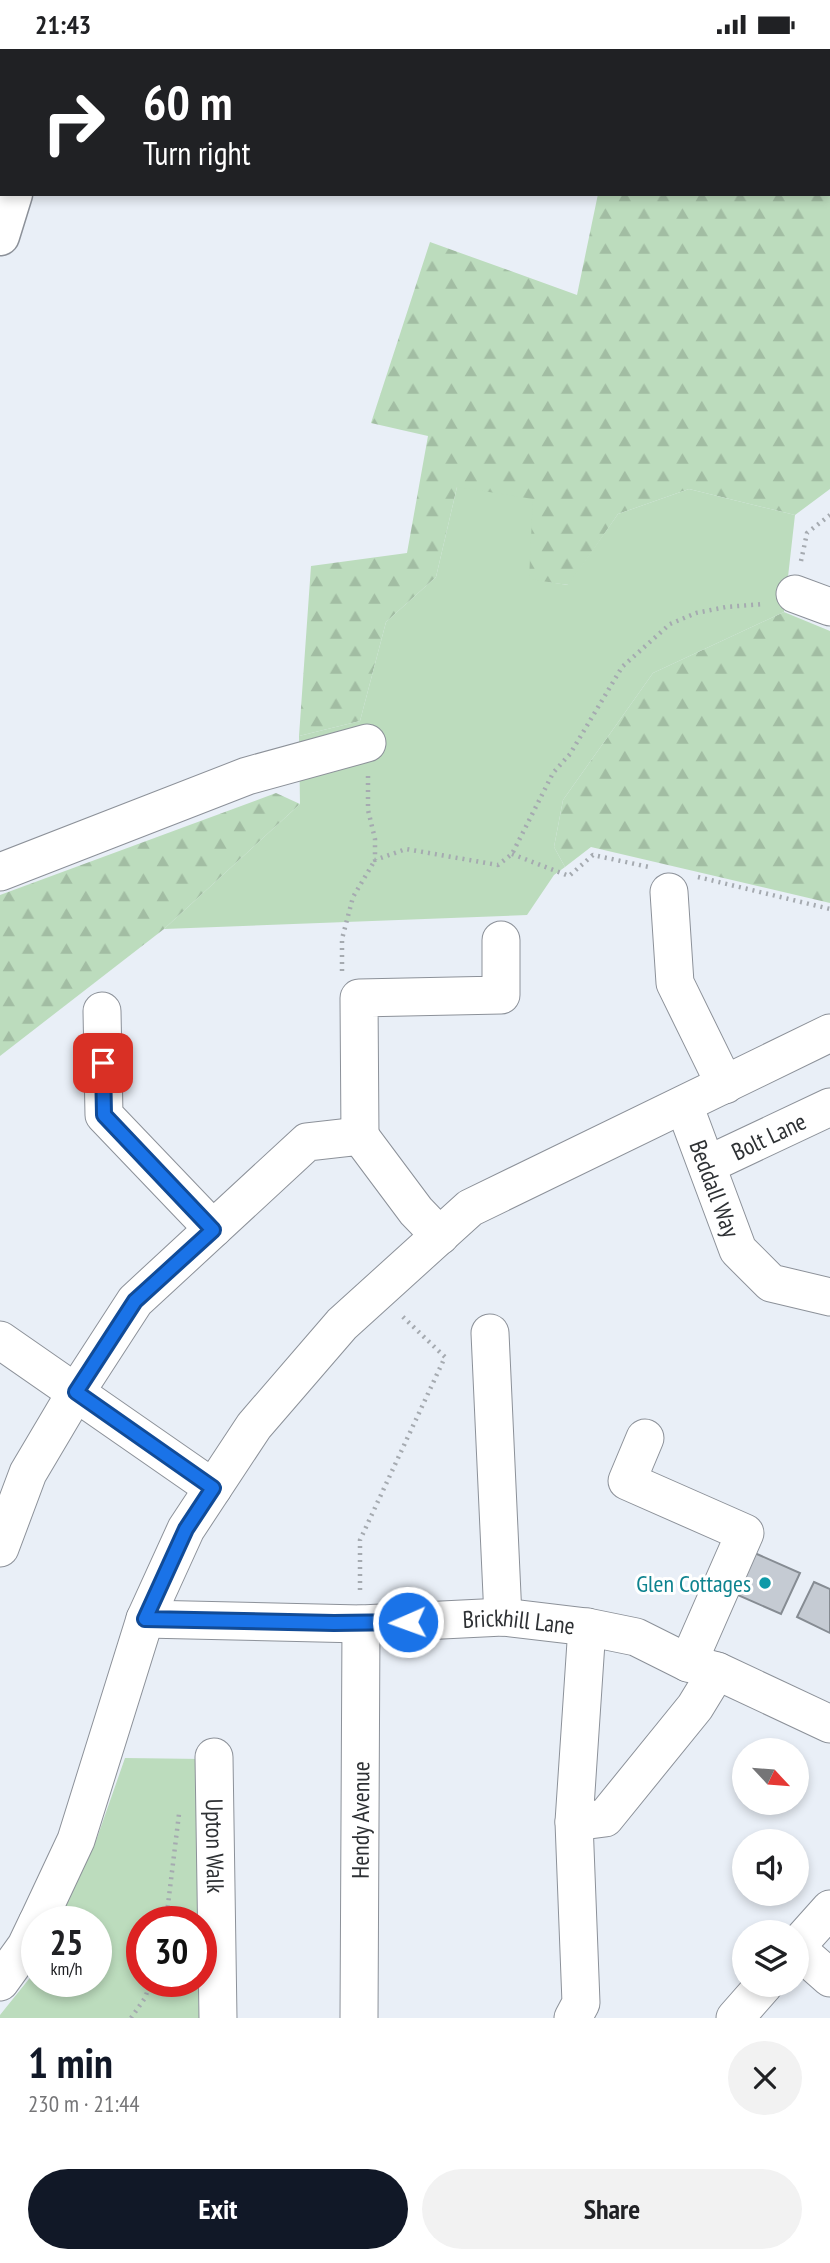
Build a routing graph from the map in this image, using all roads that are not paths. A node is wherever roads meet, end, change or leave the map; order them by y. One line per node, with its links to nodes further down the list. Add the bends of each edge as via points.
1 (12, 196): 2 (main road)
2 (0, 236)
3 (795, 594): 4 (street)
4 (830, 607)
5 (367, 743): 6 (street, via 247,776)
6 (0, 872)
7 (669, 892): 11 (street, via 675,983)
8 (501, 940): 14 (street, via 501,995 359,998)
9 (102, 1011): 16 (street, via 104,1115)
10 (830, 1033): 11 (street)
11 (725, 1085): 12 (street)
12 (684, 1105): 15 (street, Beddall Way); 17 (street, via 470,1208)
13 (830, 1107): 15 (street, Bolt Lane)
14 (360, 1136): 16 (street, via 307,1142); 17 (street, via 416,1212)
15 (707, 1165): 18 (street, Beddall Way, via 738,1250 771,1283)
16 (213, 1230): 21 (street, via 135,1301)
17 (440, 1235): 23 (street, via 342,1324 254,1426)
18 (830, 1297)
19 (490, 1333): 25 (street)
20 (0, 1340): 21 (street)
21 (76, 1392): 23 (street); 24 (street, via 28,1473)
22 (645, 1437): 29 (street, via 627,1481 744,1533)
23 (213, 1488): 26 (street, via 186,1529)
24 (0, 1548)
25 (503, 1617): 27 (street, Brickhill Lane); 28 (street, Brickhill Lane)
26 (145, 1619): 27 (street, Brickhill Lane); 33 (street, via 76,1840)
27 (361, 1623): 42 (street, Hendy Avenue)
28 (587, 1627): 29 (street, Brickhill Lane, via 636,1637); 32 (street)
29 (702, 1667): 30 (street, Brickhill Lane); 32 (street, via 695,1707 606,1818)
30 (830, 1724)
31 (214, 1757): 41 (street, Upton Walk)
32 (574, 1822): 43 (street, via 580,2003)
33 (39, 1906)
34 (830, 1909): 35 (street)
35 (809, 1932)
36 (21, 1938): 39 (street)
37 (809, 1959): 38 (street)
38 (830, 1978)
39 (0, 1982)
40 (753, 1997): 44 (street)
41 (218, 2018)
42 (359, 2018)
43 (573, 2018)
44 (735, 2018)

